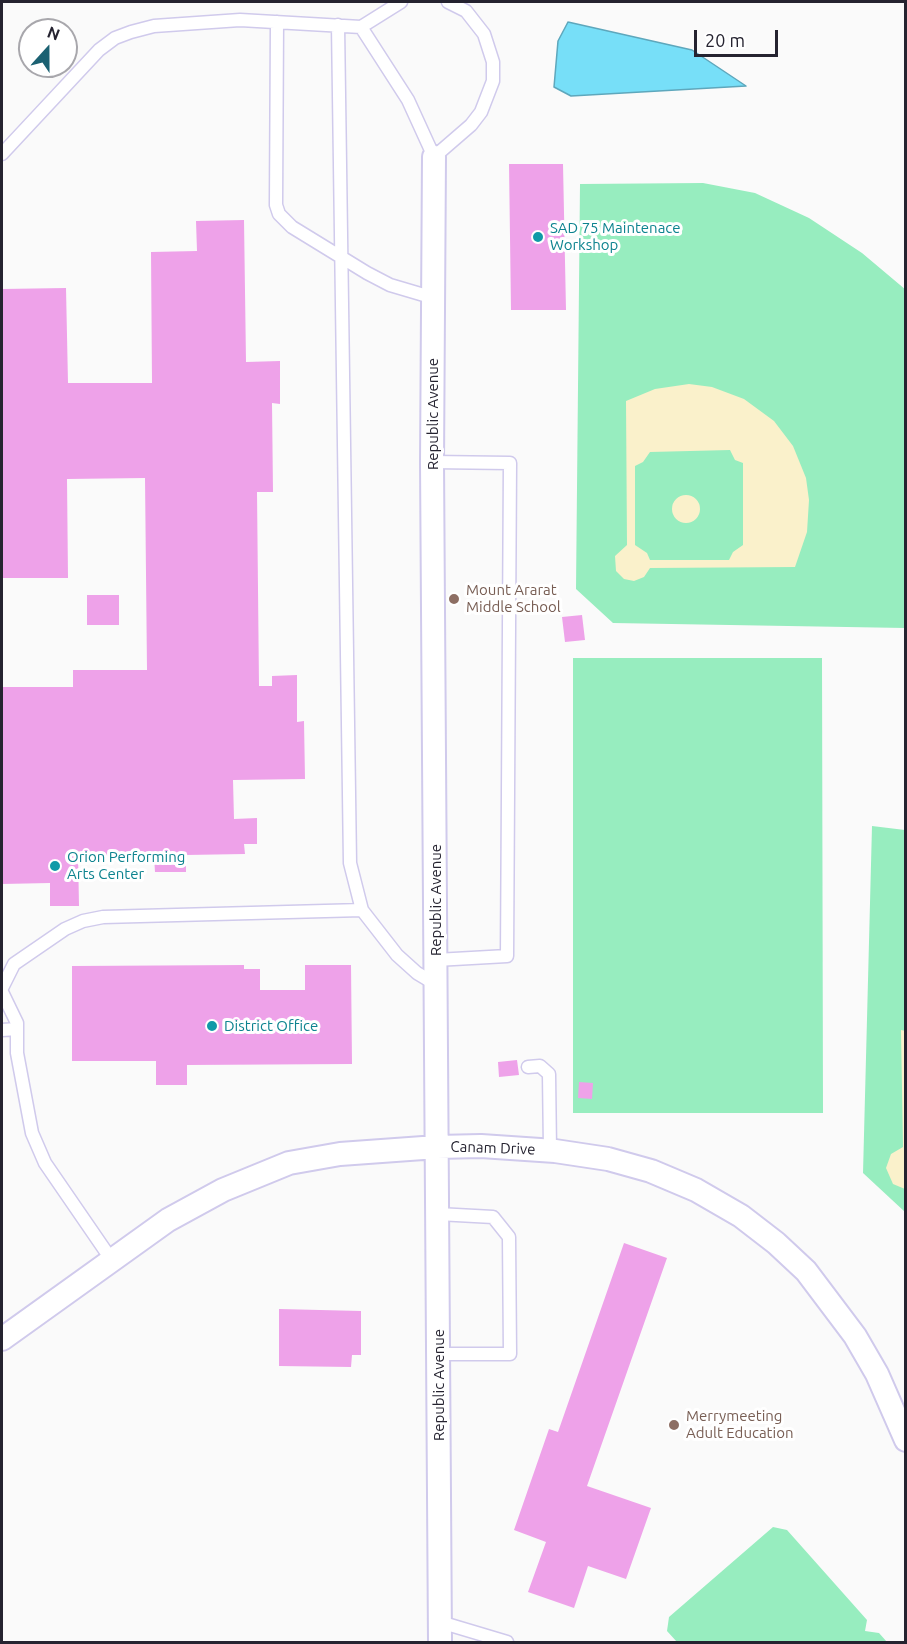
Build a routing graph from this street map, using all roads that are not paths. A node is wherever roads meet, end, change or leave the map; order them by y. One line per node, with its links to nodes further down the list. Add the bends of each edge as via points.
1 (401, 2): 5 (lane)
2 (448, 2): 7 (lane, via 466,11 484,34 493,62 493,81 482,112)
3 (277, 22): 4 (lane); 6 (lane, via 189,22 154,26 115,38 60,89); 8 (lane, via 276,206 292,227)
4 (338, 25): 5 (lane); 8 (lane)
5 (361, 27): 7 (lane, via 408,100)
6 (2, 154)
7 (434, 157): 9 (street, Republic Avenue)
8 (341, 257): 9 (lane, via 390,285); 11 (lane, via 350,863)
9 (434, 298): 10 (street, Republic Avenue)
10 (432, 462): 12 (street, Republic Avenue); 12 (lane, via 510,463 507,956)
11 (362, 910): 13 (lane, via 398,955); 14 (lane, via 103,917 83,921 14,964)
12 (436, 960): 13 (street, Republic Avenue)
13 (437, 985): 18 (street, Republic Avenue)
14 (2, 990): 15 (lane)
15 (17, 1029): 16 (lane); 21 (lane, via 17,1053 32,1133 45,1163)
16 (2, 1030)
17 (528, 1067): 19 (lane, via 540,1066 549,1074)
18 (437, 1147): 19 (street, Canam Drive); 20 (street, Republic Avenue); 21 (street, Canam Drive, via 340,1154 289,1164 204,1200)
19 (550, 1150): 24 (street, Canam Drive, via 651,1171 696,1190 741,1216 776,1243 806,1271 855,1335 878,1374)
20 (438, 1214): 23 (street, Republic Avenue); 23 (lane, via 493,1217 509,1237 510,1354)
21 (111, 1258): 22 (street, Canam Drive)
22 (2, 1339)
23 (438, 1354): 25 (street, Republic Avenue)
24 (906, 1440)
25 (440, 1632): 26 (lane)
26 (507, 1642)

